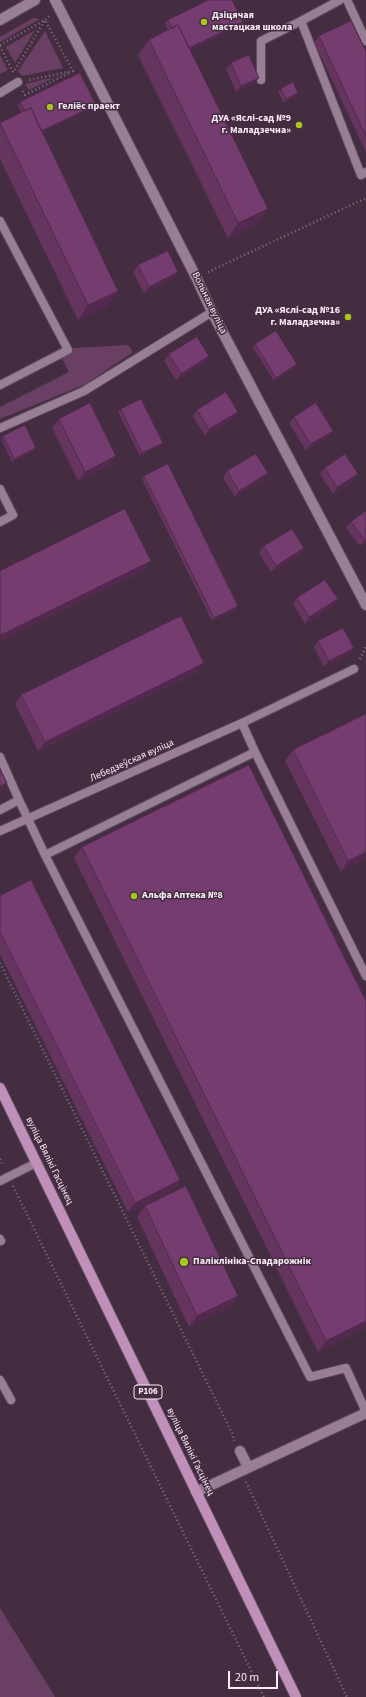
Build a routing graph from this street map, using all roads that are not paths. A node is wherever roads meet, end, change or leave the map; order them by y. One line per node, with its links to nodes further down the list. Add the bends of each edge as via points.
1 (36, 0): 5 (street)
2 (340, 0): 6 (lane)
3 (347, 0): 7 (lane)
4 (56, 3): 13 (street, Вольная вуліца)
5 (0, 20)
6 (301, 21): 8 (lane, via 261,41); 11 (lane, via 361,175)
7 (366, 41)
8 (261, 80)
9 (18, 82): 10 (lane)
10 (0, 93)
11 (366, 172)
12 (0, 221): 14 (lane, via 68,350)
13 (212, 312): 15 (lane, via 84,391); 18 (street, Вольная вуліца)
14 (0, 385)
15 (0, 428)
16 (0, 489): 17 (lane, via 13,515)
17 (0, 522)
18 (366, 605)
19 (354, 669): 20 (lane, Лебедзеўская вуліца)
20 (242, 723): 21 (lane); 25 (lane, Лебедзеўская вуліца)
21 (255, 752): 27 (lane); 28 (lane)
22 (0, 758): 23 (lane)
23 (20, 800): 24 (lane); 25 (lane)
24 (0, 810)
25 (28, 818): 26 (lane, Лебедзеўская вуліца); 27 (lane)
26 (0, 831)
27 (45, 855): 34 (lane, via 310,1377 346,1368)
28 (366, 976)
29 (0, 1088): 30 (main road, вуліца Вялікі Гасцінец / Р106)
30 (36, 1163): 31 (lane); 37 (main road, вуліца Вялікі Гасцінец / Р106)
31 (0, 1181)
32 (0, 1380): 33 (lane)
33 (11, 1400)
34 (366, 1412): 36 (street)
35 (238, 1449): 36 (street)
36 (244, 1469): 37 (street)
37 (196, 1492): 38 (main road, вуліца Вялікі Гасцінец / Р106)
38 (296, 1697)

